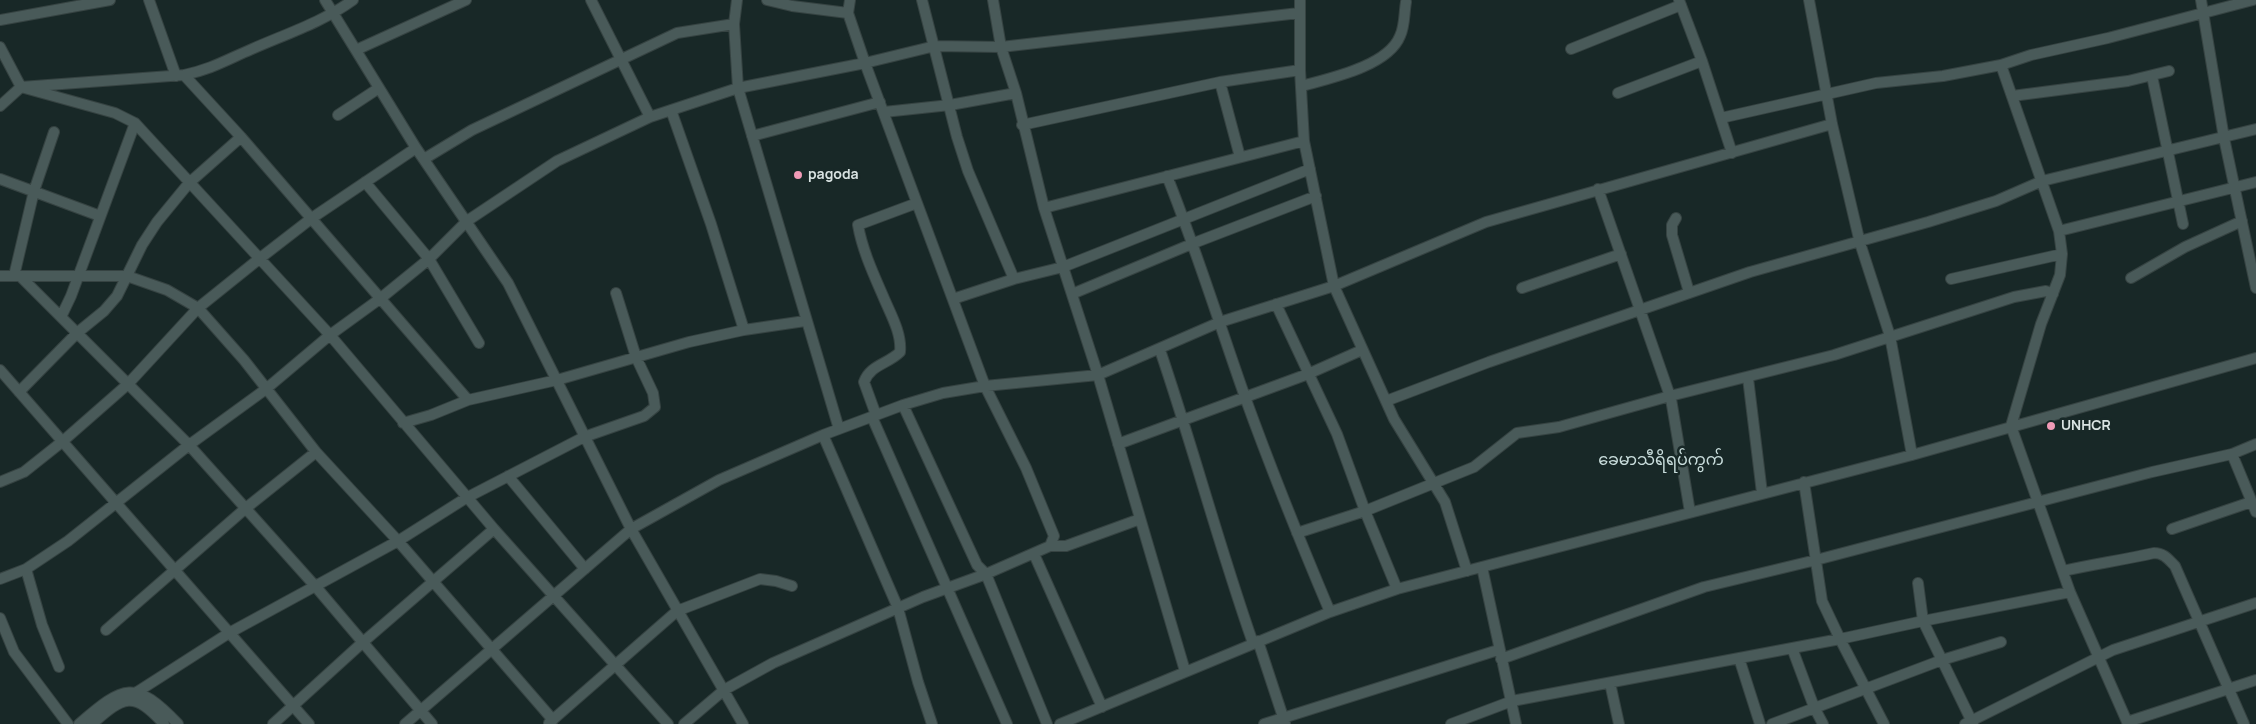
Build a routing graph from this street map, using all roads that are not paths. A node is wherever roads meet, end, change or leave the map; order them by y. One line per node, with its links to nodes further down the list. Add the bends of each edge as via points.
1 (106, 0): 22 (street)
2 (148, 0): 35 (street)
3 (325, 0): 20 (street)
4 (353, 0): 20 (street)
5 (466, 0): 28 (street)
6 (591, 0): 29 (street)
7 (737, 0): 23 (street)
8 (767, 0): 18 (street)
9 (850, 0): 18 (street)
10 (922, 0): 24 (street)
11 (993, 0): 26 (street)
12 (1300, 0): 19 (street)
13 (1809, 0): 44 (street)
14 (2201, 0): 21 (street)
15 (2254, 0): 21 (street)
16 (1406, 2): 38 (street, via 1400,36 1382,57 1355,70)
17 (1680, 2): 27 (street); 30 (street)
18 (848, 13): 31 (street)
19 (1299, 13): 26 (street); 33 (street)
20 (334, 14): 28 (street); 35 (street, via 208,70)
21 (2203, 14): 32 (street); 60 (street)
22 (0, 20)
23 (734, 24): 29 (street, via 677,33); 41 (street)
24 (934, 46): 26 (street); 31 (street); 46 (street)
25 (0, 47): 39 (street)
26 (1001, 47): 43 (street)
27 (1571, 49)
28 (356, 50): 40 (street)
29 (619, 59): 51 (street); 66 (street, via 472,130)
30 (1702, 61): 42 (street); 52 (street)
31 (865, 63): 41 (street); 48 (street)
32 (2001, 65): 44 (street, via 1943,76 1876,83); 45 (street)
33 (1300, 70): 37 (street); 38 (street)
34 (2169, 71): 36 (street)
35 (180, 75): 39 (street); 59 (street)
36 (2152, 76): 45 (street); 63 (street)
37 (1220, 82): 55 (street); 65 (street)
38 (1302, 86): 61 (street)
39 (21, 87): 47 (street); 53 (street, via 115,113)
40 (379, 88): 50 (street); 62 (street)
41 (738, 88): 49 (street); 58 (street)
42 (1618, 93)
43 (1016, 94): 46 (street); 55 (street)
44 (1828, 95): 52 (street); 54 (street)
45 (2012, 96): 70 (street)
46 (950, 105): 48 (street); 101 (street, via 968,171)
47 (0, 106)
48 (882, 107): 58 (street); 79 (street)
49 (671, 110): 51 (street); 118 (street)
50 (338, 115)
51 (650, 117): 85 (street, via 557,161)
52 (1721, 118): 64 (street)
53 (135, 123): 73 (street); 81 (street)
54 (1832, 124): 64 (street); 90 (street)
55 (1022, 125): 80 (street)
56 (2256, 129): 60 (street)
57 (54, 132): 76 (street)
58 (752, 136): 116 (street)
59 (242, 137): 73 (street); 82 (street)
60 (2224, 138): 63 (street); 74 (street)
61 (1304, 141): 65 (street); 67 (street)
62 (416, 148): 66 (street); 71 (street)
63 (2167, 151): 70 (street); 78 (street)
64 (1732, 153): 75 (street)
65 (1240, 157): 68 (street)
66 (424, 159): 85 (street)
67 (1310, 169): 77 (street); 84 (street)
68 (1168, 176): 80 (street); 84 (street)
69 (0, 179): 76 (street)
70 (2042, 181): 88 (street); 90 (street, via 1996,201)
71 (365, 182): 82 (street); 94 (street)
72 (2256, 182): 74 (street)
73 (189, 183): 93 (street); 99 (street, via 142,244)
74 (2235, 187): 78 (street); 86 (street)
75 (1598, 189): 91 (street); 103 (street, via 1486,222)
76 (34, 192): 81 (street); 97 (street)
77 (1316, 196): 89 (street); 103 (street)
78 (2179, 201): 87 (street); 88 (street)
79 (917, 203): 111 (street); 141 (street, via 858,225 875,278 900,336 900,352 887,363 874,367 864,382)
80 (1044, 208): 95 (street)
81 (100, 216): 98 (street)
82 (312, 218): 93 (street); 110 (street)
83 (1676, 218): 106 (street, via 1672,235)
84 (1184, 219): 89 (street); 95 (street)
85 (467, 221): 94 (street); 131 (street, via 508,283)
86 (2242, 221): 100 (street, via 2178,250); 105 (street)
87 (2183, 224)
88 (2059, 231): 92 (street)
89 (1194, 243): 108 (street); 117 (street)
90 (1860, 243): 106 (street); 121 (street)
91 (1621, 254): 104 (street); 114 (street)
92 (2062, 254): 102 (street); 109 (street, via 2060,275)
93 (259, 258): 113 (street); 120 (street)
94 (429, 260): 110 (street); 122 (street)
95 (1063, 267): 101 (street); 108 (street)
96 (0, 276): 97 (street)
97 (17, 276): 98 (street); 115 (street)
98 (77, 276): 99 (street); 115 (street)
99 (128, 276): 113 (street, via 167,290); 119 (street, via 104,312)
100 (2131, 278)
101 (1014, 279): 111 (street)
102 (1951, 279)
103 (1334, 286): 112 (street); 124 (street)
104 (1522, 288)
105 (2256, 288)
106 (1688, 292): 114 (street)
107 (616, 293): 125 (street)
108 (1072, 294): 129 (street)
109 (2053, 294): 121 (street, via 2046,291 2014,297); 144 (street)
110 (381, 298): 120 (street); 138 (street)
111 (953, 299): 133 (street)
112 (1276, 304): 117 (street); 128 (street)
113 (198, 308): 132 (street); 134 (street)
114 (1641, 310): 136 (street); 139 (street, via 1489,362)
115 (61, 317): 119 (street)
116 (805, 321): 118 (street); 145 (street)
117 (1220, 322): 123 (street); 137 (street)
118 (744, 330): 125 (street)
119 (77, 333): 132 (street); 135 (street)
120 (330, 335): 134 (street); 143 (street)
121 (1890, 336): 130 (street); 154 (street)
122 (480, 344)
123 (1160, 350): 129 (street); 142 (street)
124 (1362, 350): 128 (street); 139 (street)
125 (636, 357): 131 (street); 147 (street, via 653,393 654,407 644,416)
126 (2256, 358): 144 (street)
127 (0, 370): 135 (street)
128 (1308, 374): 137 (street); 165 (street, via 1338,434)
129 (1098, 375): 133 (street); 149 (street)
130 (1748, 378): 136 (street); 159 (street)
131 (557, 380): 138 (street); 147 (street)
132 (128, 384): 148 (street); 151 (street)
133 (984, 386): 140 (street, via 943,393); 174 (street, via 1030,476 1054,536)
134 (266, 388): 151 (street); 152 (street)
135 (19, 392): 148 (street)
136 (1670, 396): 158 (street, via 1559,427 1517,433 1474,467); 166 (street)
137 (1245, 397): 142 (street); 172 (street)
138 (468, 400): 143 (street)
139 (1386, 402): 158 (street)
140 (903, 406): 141 (street); 183 (street, via 977,565)
141 (874, 416): 145 (street); 189 (street)
142 (1184, 419): 149 (street); 204 (street, via 1224,558)
143 (403, 423): 160 (street)
144 (2011, 426): 154 (street); 161 (street)
145 (839, 428): 146 (street)
146 (822, 435): 170 (street, via 719,480); 194 (street)
147 (584, 437): 155 (street); 170 (street)
148 (63, 441): 156 (street, via 24,472); 163 (street)
149 (1118, 444): 168 (street)
150 (2256, 444): 153 (street)
151 (189, 445): 163 (street); 164 (street)
152 (316, 452): 164 (street); 173 (street)
153 (2232, 454): 161 (street); 162 (street)
154 (1912, 455): 157 (street)
155 (508, 476): 160 (street); 179 (street)
156 (0, 482)
157 (1804, 482): 159 (street); 176 (street)
158 (1435, 484): 165 (street); 181 (street, via 1445,502)
159 (1762, 492): 166 (street)
160 (466, 498): 169 (street); 173 (street)
161 (2036, 501): 176 (street); 182 (street)
162 (2251, 502): 167 (street); 171 (street)
163 (114, 503): 178 (street, via 68,541); 180 (street)
164 (246, 508): 180 (street); 188 (street)
165 (1364, 510): 172 (street); 190 (street)
166 (1690, 512): 177 (street)
167 (2256, 512)
168 (1140, 519): 174 (street, via 1066,546); 215 (street)
169 (494, 529): 185 (street); 192 (street)
170 (631, 529): 179 (street); 195 (street)
171 (2172, 529)
172 (1297, 533): 196 (street)
173 (398, 541): 185 (street); 188 (street)
174 (1050, 546): 175 (street)
175 (1034, 554): 183 (street); 224 (street)
176 (1816, 560): 203 (street, via 1822,601); 209 (street, via 1704,587)
177 (1482, 567): 181 (street); 209 (street)
178 (26, 569): 184 (street); 214 (street, via 42,625)
179 (585, 569): 192 (street)
180 (175, 570): 200 (street); 202 (street)
181 (1467, 571): 190 (street)
182 (2063, 571): 191 (street); 198 (street, via 2161,553 2175,566)
183 (986, 574): 189 (street); 246 (street)
184 (0, 579)
185 (432, 582): 206 (street); 208 (street)
186 (1918, 583): 199 (street)
187 (792, 586): 195 (street, via 760,579)
188 (316, 587): 202 (street); 206 (street)
189 (948, 588): 194 (street); 245 (street)
190 (1397, 589): 196 (street)
191 (2070, 592): 199 (street); 210 (street)
192 (553, 596): 208 (street); 213 (street)
193 (2256, 603): 198 (street)
194 (898, 608): 220 (street); 244 (street)
195 (677, 611): 213 (street); 220 (street)
196 (1330, 612): 204 (street)
197 (0, 618): 201 (street)
198 (2200, 620): 210 (street); 219 (street)
199 (1923, 621): 203 (street); 212 (street)
200 (106, 630)
201 (3, 633): 232 (street)
202 (229, 633): 221 (street); 223 (street)
203 (1840, 639): 207 (street); 218 (street)
204 (1255, 642): 215 (street); 228 (street)
205 (2001, 642): 212 (street)
206 (362, 643): 223 (street); 226 (street)
207 (1792, 648): 211 (street); 225 (street)
208 (492, 649): 226 (street); 229 (street)
209 (1500, 654): 222 (street); 228 (street)
210 (2098, 657): 230 (street); 231 (street)
211 (1739, 658): 217 (street); 252 (street)
212 (1942, 660): 218 (street); 230 (street)
213 (616, 663): 229 (street); 241 (street)
214 (60, 667)
215 (1185, 671): 224 (street)
216 (2256, 680): 219 (street)
217 (1610, 683): 222 (street); 251 (street)
218 (1865, 688): 225 (street); 255 (street)
219 (2228, 688): 231 (street); 256 (street)
220 (724, 690): 242 (street); 243 (street)
221 (137, 692): 233 (street, via 128,691 116,696); 236 (street, via 148,697)
222 (1512, 701): 249 (street); 250 (street)
223 (294, 707): 237 (street); 238 (street)
224 (1102, 707): 227 (street)
225 (1814, 707): 253 (street); 254 (street)
226 (420, 710): 239 (street); 240 (street)
227 (1086, 720): 247 (street)
228 (1284, 721): 248 (street)
229 (551, 722)
230 (1970, 723)
231 (2127, 723)
232 (68, 724)
233 (79, 724)
234 (92, 724): 235 (street, via 120,702 128,700 145,705)
235 (164, 724)
236 (178, 724)
237 (273, 724)
238 (308, 724)
239 (405, 724)
240 (432, 724)
241 (668, 724)
242 (684, 724)
243 (743, 724)
244 (932, 724)
245 (1006, 724)
246 (1047, 724)
247 (1060, 724)
248 (1264, 724)
249 (1451, 724)
250 (1516, 724)
251 (1619, 724)
252 (1760, 724)
253 (1772, 724)
254 (1824, 724)
255 (1884, 724)
256 (2244, 724)

